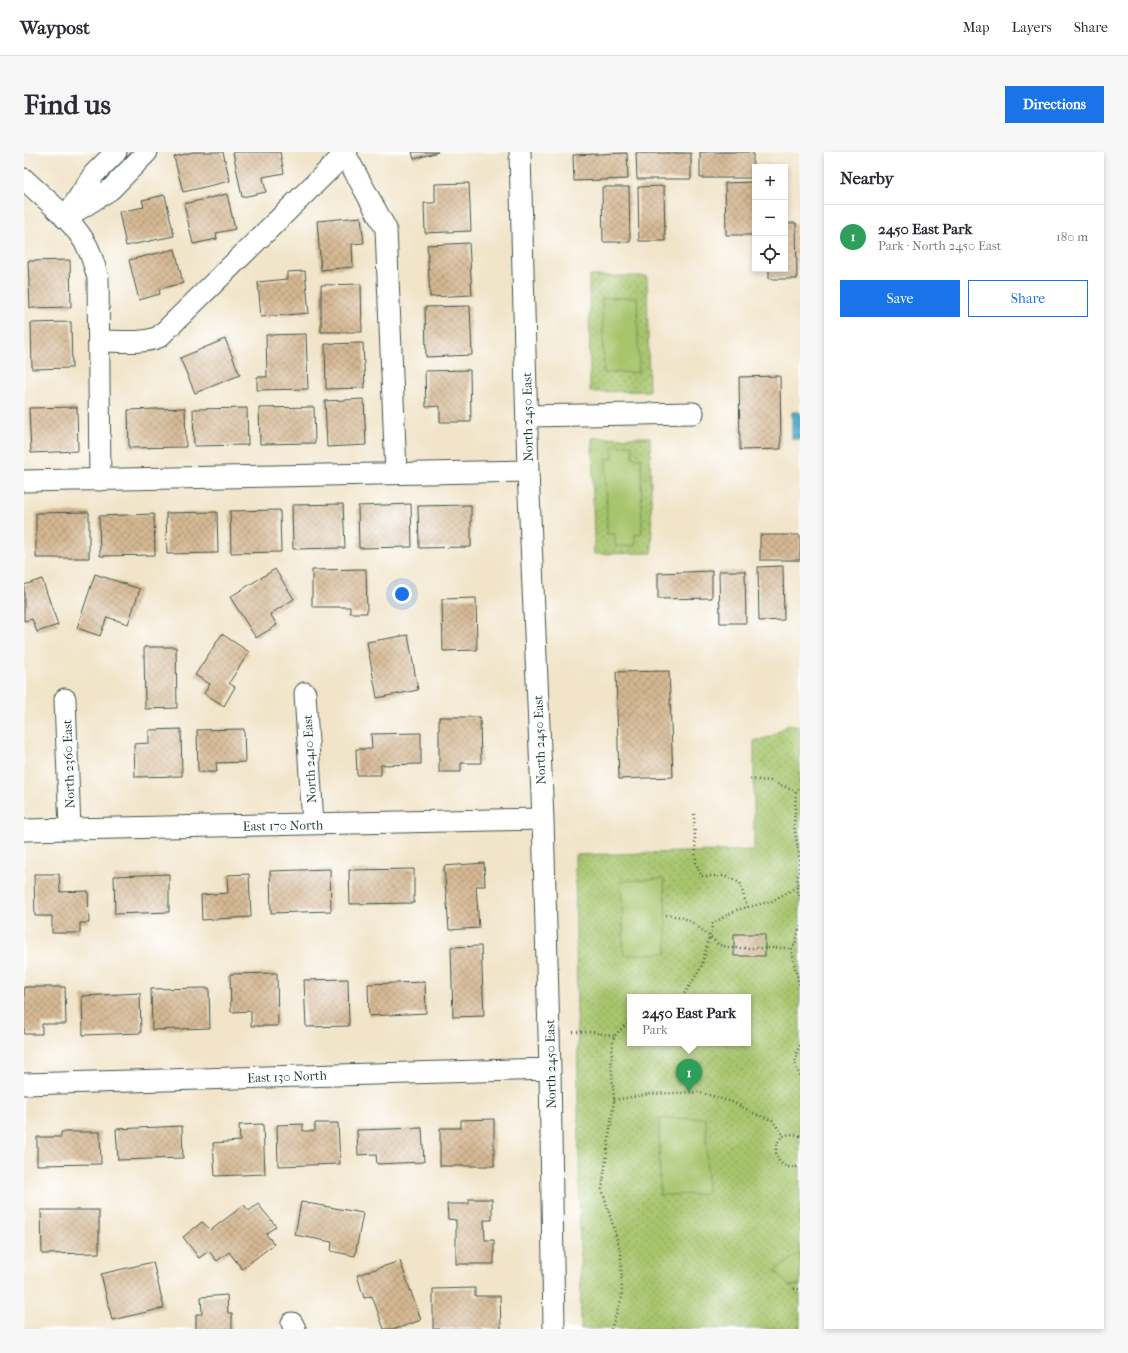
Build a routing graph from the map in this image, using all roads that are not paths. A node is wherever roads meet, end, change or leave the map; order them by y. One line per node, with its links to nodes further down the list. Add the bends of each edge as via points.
1 (116, 152): 6 (street, via 94,174)
2 (147, 152): 6 (street, via 111,189)
3 (520, 152): 9 (street, North 2450 East)
4 (346, 153): 7 (street, via 160,337 141,341); 11 (street, via 386,229)
5 (24, 179): 6 (street)
6 (65, 218): 7 (street, via 87,245 95,265 98,278)
7 (100, 341): 12 (street)
8 (693, 413): 9 (street)
9 (527, 416): 10 (street, North 2450 East)
10 (528, 471): 11 (street); 16 (street, North 2450 East)
11 (396, 473): 12 (street)
12 (100, 480): 13 (street)
13 (24, 481)
14 (305, 694): 17 (street, North 2410 East)
15 (65, 699): 18 (street, North 2360 East)
16 (543, 819): 17 (street, East 170 North); 20 (street, North 2450 East)
17 (312, 824): 18 (street, East 170 North)
18 (70, 829): 19 (street, East 170 North)
19 (24, 830)
20 (550, 1069): 21 (street, East 130 North); 22 (street, North 2450 East)
21 (24, 1084)
22 (554, 1329)

